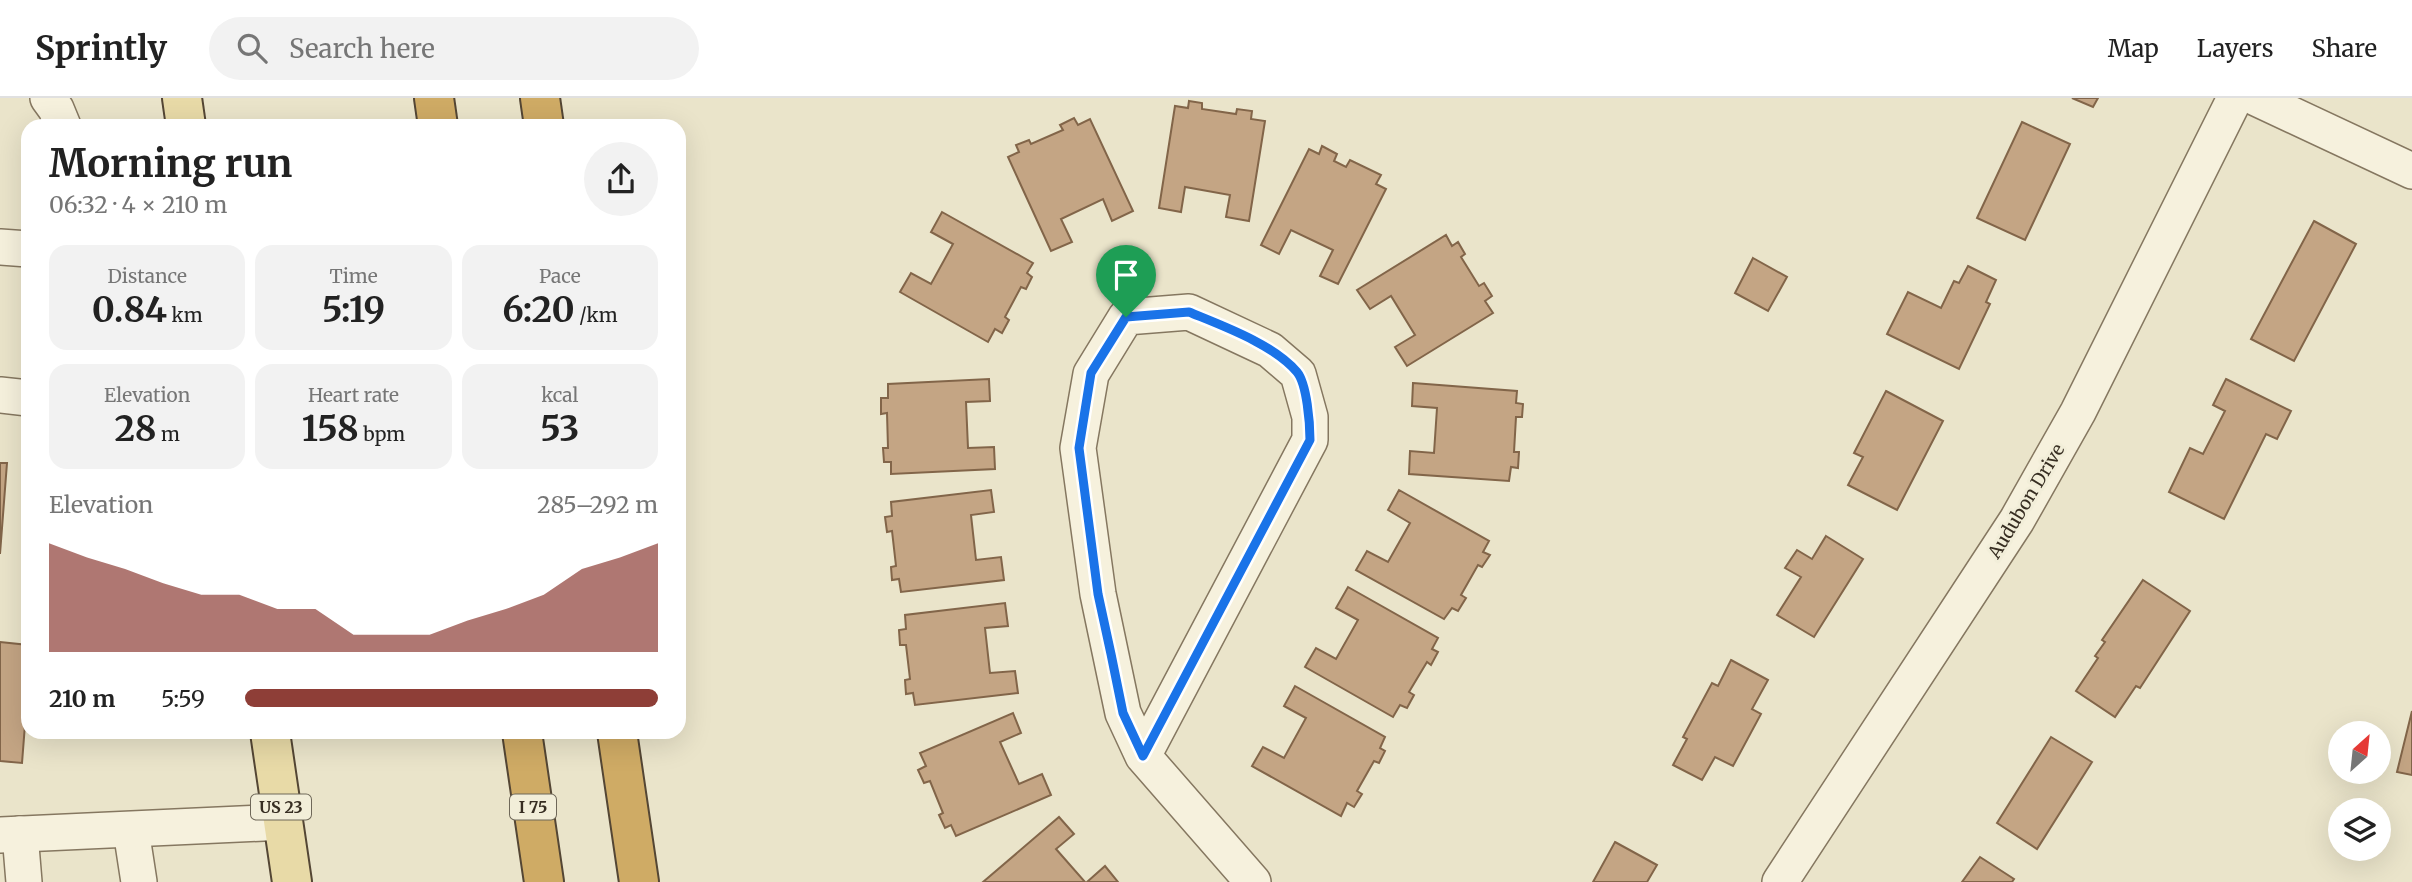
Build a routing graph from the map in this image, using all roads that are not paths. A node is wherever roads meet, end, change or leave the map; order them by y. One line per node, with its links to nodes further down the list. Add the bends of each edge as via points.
1 (48, 98): 7 (street)
2 (182, 98): 8 (main road)
3 (434, 98): 9 (highway)
4 (540, 98): 10 (highway)
5 (2235, 98): 29 (street, Audubon Drive, via 2078,412 2017,520)
6 (2256, 98): 11 (street)
7 (61, 119)
8 (185, 119)
9 (437, 119)
10 (543, 119)
11 (2412, 171)
12 (0, 247): 13 (street)
13 (21, 248)
14 (0, 395): 15 (street)
15 (21, 397)
16 (271, 739): 20 (main road, US 23)
17 (523, 739): 26 (highway, I 75)
18 (618, 739): 27 (highway)
19 (1143, 756): 19 (street, via 1123,713 1098,594 1079,448 1091,373 1126,317 1189,312 1270,350 1298,374 1310,417 1310,440); 28 (street)
20 (284, 822): 21 (street); 25 (main road, US 23)
21 (131, 830): 22 (street); 24 (street)
22 (10, 834): 23 (street)
23 (24, 882)
24 (139, 882)
25 (292, 882)
26 (544, 882)
27 (639, 882)
28 (1253, 882)
29 (1780, 882)

